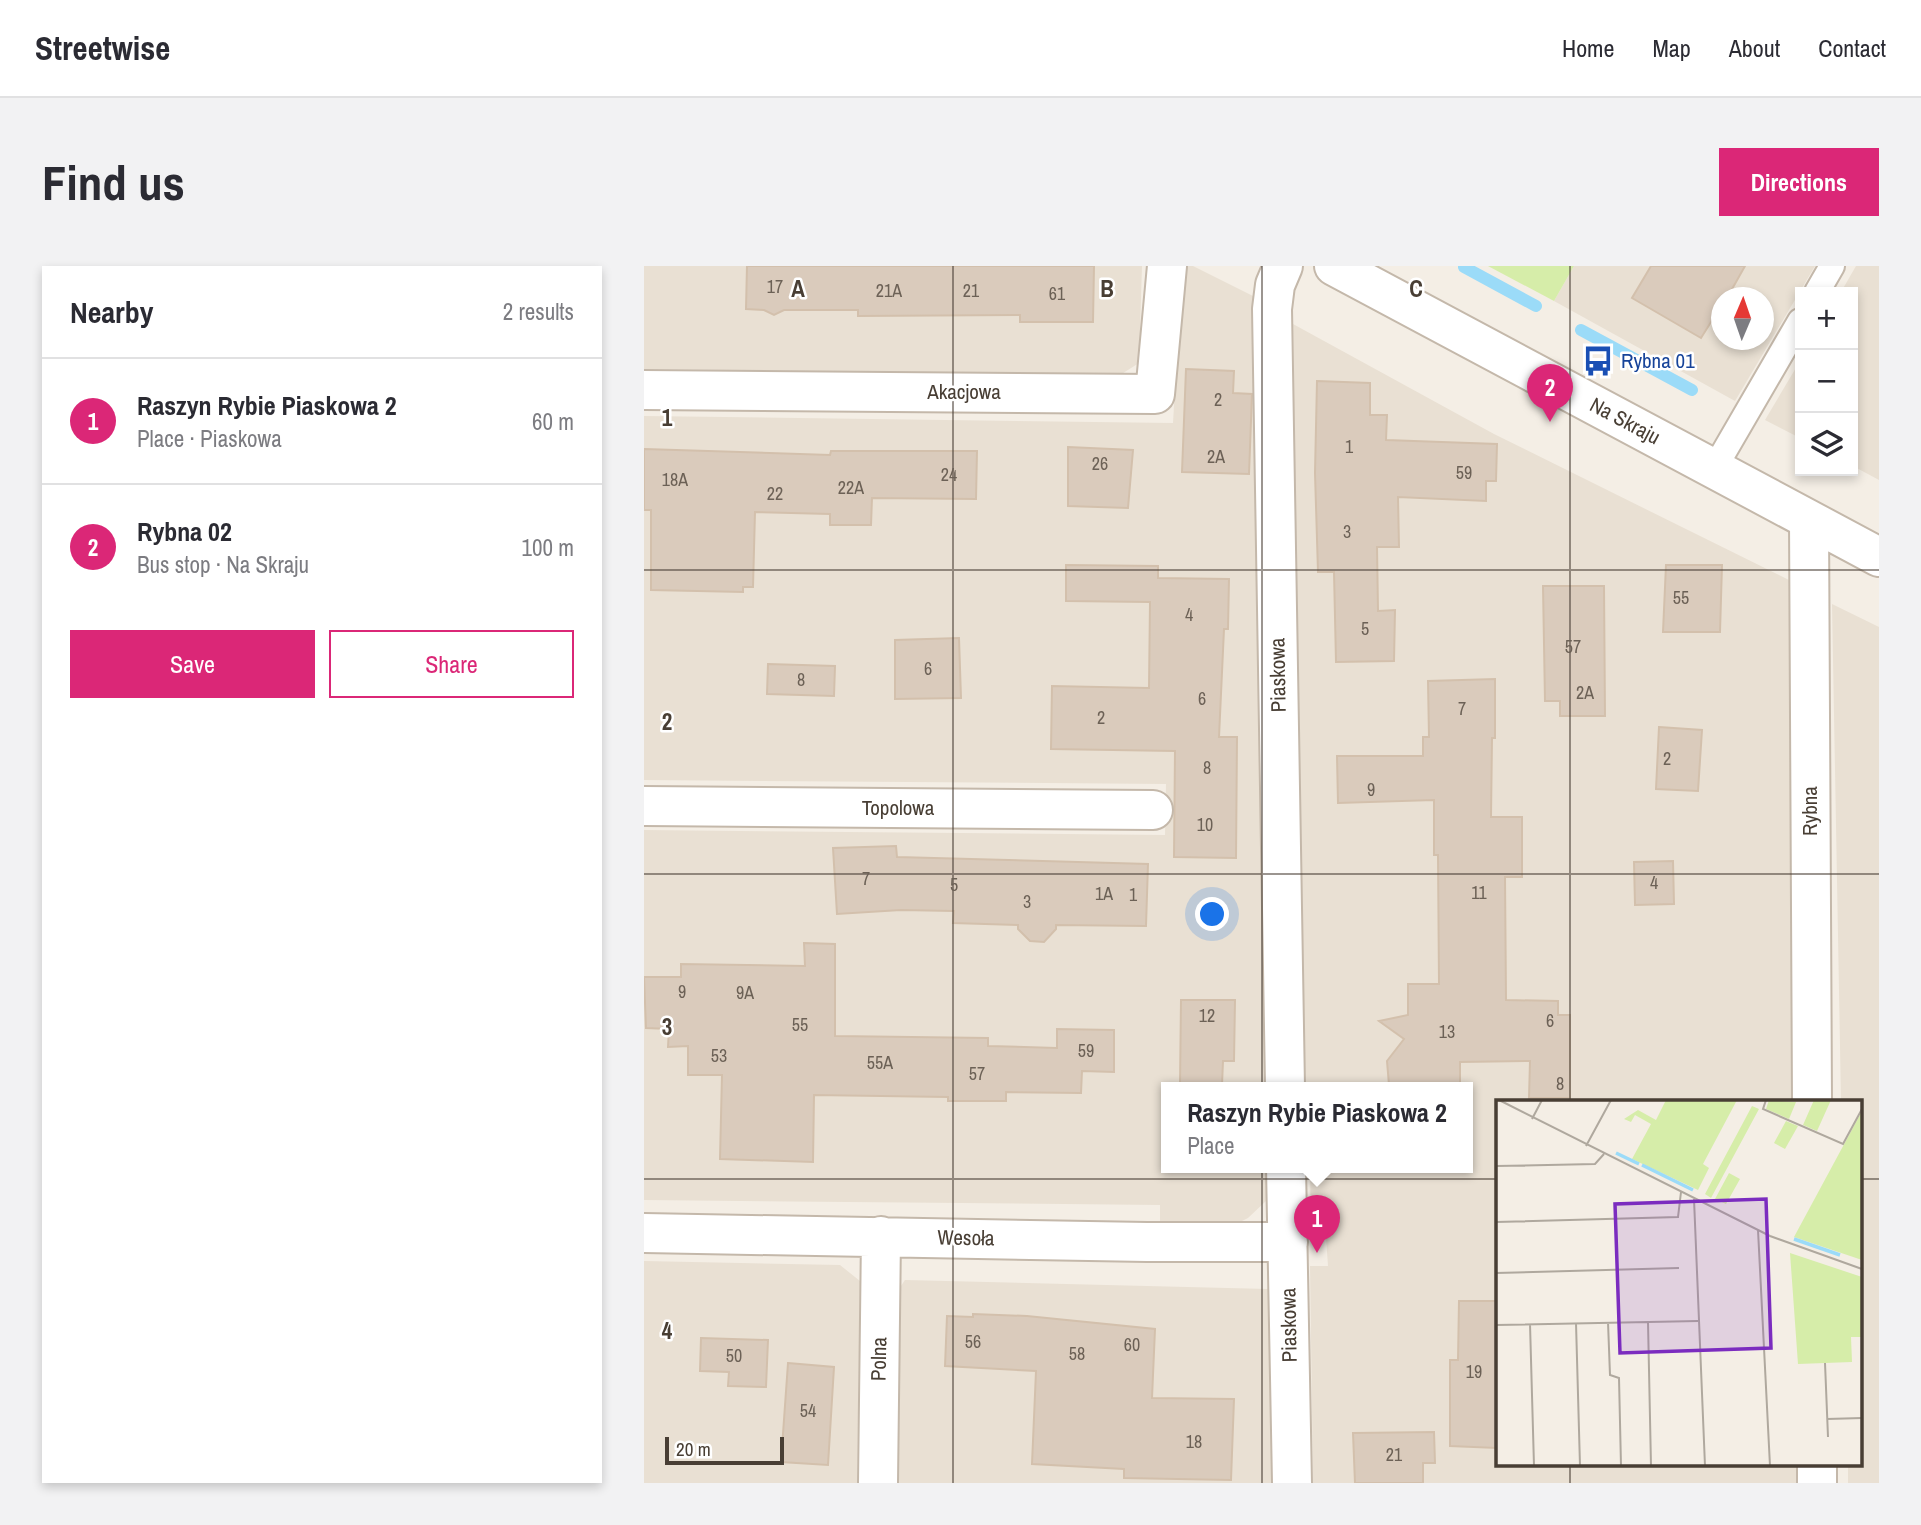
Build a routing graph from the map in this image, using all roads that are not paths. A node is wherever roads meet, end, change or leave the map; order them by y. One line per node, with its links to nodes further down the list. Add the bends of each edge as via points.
1 (1167, 266): 7 (street, Akacjowa, via 1156,394)
2 (1283, 266): 13 (street, Piaskowa, via 1272,309)
3 (1334, 266): 8 (street, Na Skraju)
4 (1832, 266): 5 (lane)
5 (1820, 287)
6 (1795, 330): 8 (lane)
7 (644, 390)
8 (1714, 468): 9 (street, Na Skraju)
9 (1809, 520): 10 (street, Na Skraju); 14 (street, Rybna)
10 (1879, 557)
11 (644, 806): 12 (street, Topolowa)
12 (1153, 810)
13 (1285, 1082)
14 (1812, 1100)
15 (1286, 1173): 18 (street, Piaskowa)
16 (644, 1233): 17 (street, Wesoła)
17 (881, 1236): 18 (street, Wesoła); 19 (street, Polna)
18 (1287, 1241): 20 (street, Piaskowa)
19 (878, 1483)
20 (1292, 1483)

